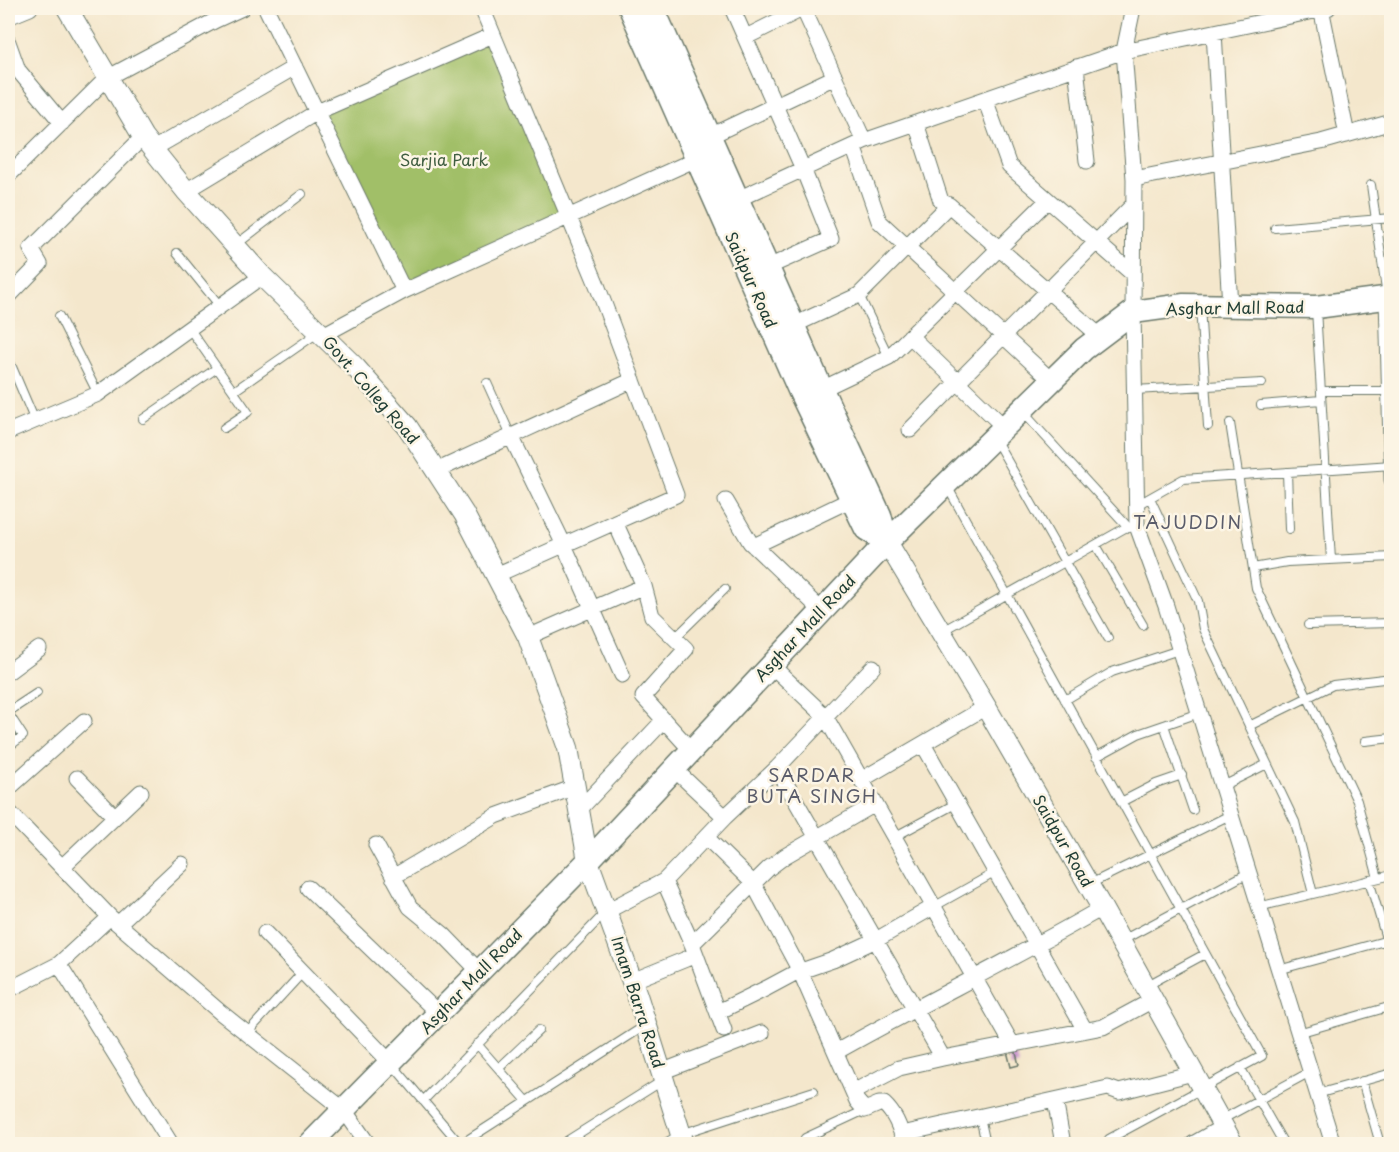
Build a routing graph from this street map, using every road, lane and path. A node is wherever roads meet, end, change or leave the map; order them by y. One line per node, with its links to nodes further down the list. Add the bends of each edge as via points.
1 (30, 8): 12 (street)
2 (243, 8): 14 (street)
3 (266, 8): 20 (street)
4 (482, 8): 16 (street)
5 (630, 8): 34 (main road, Saidpur Road)
6 (653, 8): 34 (main road, Saidpur Road)
7 (732, 8): 17 (street)
8 (804, 8): 17 (street); 23 (street)
9 (1133, 8): 19 (street)
10 (1324, 8): 13 (street); 31 (street)
11 (75, 10): 24 (street, Govt. Colleg Road)
12 (10, 13)
13 (1279, 13): 15 (street)
14 (213, 14): 24 (street)
15 (1214, 32): 19 (street); 36 (street)
16 (493, 35): 27 (street); 47 (street)
17 (746, 37): 26 (street)
18 (8, 42): 22 (street)
19 (1124, 51): 21 (street); 39 (street)
20 (295, 67): 27 (street); 32 (street)
21 (1076, 67): 25 (street); 35 (street)
22 (13, 75): 29 (street)
23 (835, 77): 26 (street); 33 (street)
24 (107, 78): 29 (street); 32 (street, Govt. Colleg Road)
25 (985, 99): 30 (street); 44 (street, via 1009,165)
26 (775, 105): 34 (street); 37 (street)
27 (317, 112): 41 (street); 59 (street)
28 (1392, 122): 31 (street)
29 (62, 123): 38 (street)
30 (916, 123): 33 (street); 46 (street, via 941,201)
31 (1347, 135): 36 (street)
32 (148, 143): 41 (street, Govt. Colleg Road); 63 (street, via 32,249 40,264)
33 (859, 143): 37 (street); 53 (street, via 879,221)
34 (708, 148): 43 (main road, Saidpur Road); 47 (street); 111 (main road, Saidpur Road, via 799,390)
35 (1087, 161)
36 (1223, 163): 39 (street); 67 (street)
37 (803, 169): 43 (street); 56 (street, via 831,239)
38 (8, 176)
39 (1134, 179): 45 (street)
40 (1371, 185): 49 (lane)
41 (186, 191): 52 (street, Govt. Colleg Road)
42 (302, 194): 52 (lane)
43 (738, 199): 56 (main road, Saidpur Road)
44 (1048, 200): 51 (street); 54 (street)
45 (1134, 204): 51 (street); 57 (street)
46 (949, 205): 53 (street); 54 (street)
47 (569, 217): 59 (street); 80 (street)
48 (1392, 218): 49 (lane)
49 (1376, 220): 50 (lane); 64 (lane)
50 (1275, 228)
51 (1096, 242): 57 (street); 60 (street)
52 (235, 245): 58 (street, Govt. Colleg Road)
53 (906, 247): 61 (street); 62 (street)
54 (999, 248): 60 (street); 61 (street)
55 (177, 253): 65 (lane)
56 (768, 267): 71 (main road, Saidpur Road)
57 (1133, 274): 69 (street)
58 (262, 276): 65 (street); 73 (street, Govt. Colleg Road)
59 (404, 291): 73 (street)
60 (1048, 291): 75 (street); 76 (street)
61 (955, 292): 74 (street); 75 (street)
62 (859, 296): 71 (street); 77 (lane)
63 (8, 297)
64 (1389, 298): 68 (main road, Asghar Mall Road); 85 (street)
65 (220, 306): 72 (street)
66 (1199, 306): 67 (main road, Asghar Mall Road); 69 (main road, Asghar Mall Road); 86 (lane)
67 (1230, 306): 68 (main road, Asghar Mall Road)
68 (1316, 307): 90 (lane)
69 (1132, 312): 76 (main road, Asghar Mall Road); 88 (street)
70 (59, 316): 91 (lane)
71 (794, 325): 87 (main road, Saidpur Road)
72 (189, 328): 79 (lane); 91 (street)
73 (322, 333): 89 (lane); 106 (street, Govt. Colleg Road, via 407,426)
74 (910, 336): 77 (street); 82 (street)
75 (1003, 336): 81 (street); 82 (street)
76 (1101, 337): 81 (main road, Asghar Mall Road)
77 (889, 357): 87 (street)
78 (12, 367): 96 (lane)
79 (217, 368): 89 (lane); 95 (lane)
80 (633, 380): 103 (street); 114 (street, via 676,495)
81 (1052, 381): 94 (main road, Asghar Mall Road)
82 (958, 382): 100 (street); 102 (street)
83 (1262, 382): 86 (lane)
84 (487, 383): 103 (lane)
85 (1390, 385): 90 (lane); 104 (street)
86 (1205, 386): 88 (lane); 98 (lane)
87 (822, 389): 117 (main road, Saidpur Road, via 880,515)
88 (1134, 390): 113 (street)
89 (234, 391): 99 (lane, via 248,412)
90 (1321, 391): 92 (lane)
91 (98, 394): 96 (street)
92 (1321, 400): 93 (lane); 105 (lane)
93 (1261, 405)
94 (1022, 411): 102 (main road, Asghar Mall Road); 115 (lane)
95 (143, 418)
96 (35, 420): 101 (street)
97 (1230, 423): 108 (lane)
98 (1208, 426)
99 (224, 428)
100 (910, 430)
101 (8, 432)
102 (999, 433): 110 (main road, Asghar Mall Road); 123 (lane)
103 (511, 436): 106 (street); 118 (street)
104 (1391, 465): 105 (lane); 109 (street)
105 (1325, 469): 107 (lane); 122 (lane)
106 (436, 471): 125 (street, Govt. Colleg Road)
107 (1287, 472): 108 (lane); 116 (lane)
108 (1237, 475): 113 (lane, via 1183,479); 124 (lane)
109 (1392, 480)
110 (946, 484): 117 (main road, Asghar Mall Road); 128 (lane)
111 (852, 499): 117 (main road, Saidpur Road, via 866,529); 120 (street)
112 (726, 501): 120 (street)
113 (1143, 501): 115 (street); 155 (lane, via 1198,601 1203,629)
114 (615, 522): 118 (street); 126 (street)
115 (1133, 527): 119 (lane); 139 (street)
116 (1289, 529)
117 (887, 542): 130 (main road, Asghar Mall Road); 134 (street, Saidpur Road)
118 (564, 545): 125 (street); 129 (street)
119 (1096, 545): 123 (lane); 133 (lane)
120 (754, 546): 130 (street)
121 (1392, 557): 122 (lane)
122 (1330, 560): 124 (lane, via 1287,561)
123 (1065, 562): 128 (lane); 137 (lane)
124 (1253, 568): 146 (lane, via 1256,588)
125 (496, 575): 135 (street, Govt. Colleg Road)
126 (644, 586): 129 (street); 136 (street, via 652,616)
127 (725, 589): 136 (lane)
128 (1007, 595): 134 (lane); 147 (lane)
129 (592, 609): 135 (street); 143 (street)
130 (822, 611): 140 (main road, Asghar Mall Road)
131 (1392, 623): 132 (lane)
132 (1308, 625)
133 (1143, 626)
134 (941, 632): 148 (street, Saidpur Road)
135 (528, 637): 168 (street, Govt. Colleg Road, via 568,748)
136 (675, 638): 152 (street, via 686,649 643,697)
137 (1108, 638)
138 (39, 649): 142 (street)
139 (1179, 650): 147 (lane, via 1112,672); 150 (street)
140 (771, 665): 151 (street); 160 (main road, Asghar Mall Road)
141 (873, 667): 151 (street)
142 (8, 672)
143 (622, 675)
144 (1392, 678): 146 (lane, via 1333,685)
145 (37, 693): 149 (lane)
146 (1308, 697): 155 (lane); 193 (lane, via 1357,801)
147 (1065, 700): 161 (lane)
148 (986, 707): 158 (street); 197 (street, Saidpur Road)
149 (8, 713): 159 (lane, via 23,736)
150 (1198, 713): 154 (lane); 169 (street)
151 (825, 716): 164 (street); 167 (street)
152 (664, 720): 160 (street); 175 (street)
153 (84, 721): 170 (street)
154 (1164, 725): 161 (lane); 165 (lane)
155 (1249, 726): 162 (lane)
156 (1392, 738): 157 (lane)
157 (1365, 741)
158 (923, 744): 167 (street); 172 (street)
159 (8, 747)
160 (691, 750): 163 (main road, Asghar Mall Road)
161 (1096, 757): 173 (lane)
162 (1267, 764): 169 (lane); 199 (lane, via 1295,822)
163 (673, 768): 180 (street); 186 (main road, Asghar Mall Road)
164 (777, 768): 180 (street); 182 (street)
165 (1182, 775): 173 (lane); 176 (lane)
166 (77, 778): 179 (street)
167 (861, 780): 174 (street)
168 (575, 787): 175 (street, Govt. Colleg Road); 192 (street, via 496,816)
169 (1221, 787): 178 (street)
170 (8, 789)
171 (141, 792): 179 (street)
172 (957, 802): 183 (lane); 189 (street)
173 (1121, 802): 185 (lane)
174 (875, 804): 182 (street); 183 (street)
175 (579, 810): 186 (street, Govt. Colleg Road)
176 (1193, 810)
177 (8, 811): 188 (street)
178 (1230, 815): 185 (lane); 190 (street)
179 (115, 817): 188 (street)
180 (725, 817): 181 (street)
181 (706, 837): 195 (street); 196 (street)
182 (818, 837): 196 (street, via 785,856); 208 (street)
183 (894, 837): 200 (street)
184 (376, 845): 192 (street)
185 (1150, 854): 197 (lane); 203 (lane)
186 (588, 861): 204 (street, Imam Barra Road); 218 (main road, Asghar Mall Road)
187 (182, 864): 205 (street)
188 (62, 867): 205 (street)
189 (996, 872): 200 (lane); 210 (street)
190 (1248, 873): 201 (street); 203 (lane)
191 (1392, 875): 193 (lane)
192 (393, 877): 218 (street, via 410,907)
193 (1378, 878): 194 (lane)
194 (1369, 880): 199 (lane); 207 (lane)
195 (664, 881): 204 (street); 211 (street)
196 (753, 883): 211 (street); 216 (street)
197 (1088, 885): 202 (street, Saidpur Road)
198 (308, 888): 226 (street)
199 (1313, 894): 201 (lane)
200 (935, 906): 208 (street); 219 (street)
201 (1258, 907): 215 (street)
202 (1102, 908): 209 (street, Saidpur Road); 210 (street)
203 (1180, 909): 209 (lane); 212 (lane)
204 (607, 911): 220 (street, Imam Barra Road); 234 (lane)
205 (114, 921): 214 (street); 231 (street)
206 (265, 933): 217 (street)
207 (1389, 939): 213 (lane); 215 (lane)
208 (876, 940): 216 (street); 224 (street)
209 (1120, 941): 222 (street, Saidpur Road)
210 (1038, 945): 219 (street); 230 (street)
211 (694, 950): 220 (street); 225 (street)
212 (1205, 954): 222 (lane); 239 (lane, via 1262,1056)
213 (1392, 959)
214 (59, 964): 221 (street); 261 (street)
215 (1278, 970): 233 (street)
216 (800, 971): 225 (street); 236 (street)
217 (303, 972): 231 (lane); 238 (street)
218 (480, 972): 226 (main road, Asghar Mall Road)
219 (975, 978): 224 (street); 235 (street)
220 (632, 981): 227 (street, Imam Barra Road)
221 (8, 990)
222 (1149, 993): 230 (street, via 1103,1027); 244 (street, Saidpur Road)
223 (1392, 1006): 233 (lane)
224 (914, 1008): 236 (street); 237 (street)
225 (718, 1012): 229 (street)
226 (439, 1014): 238 (main road, Asghar Mall Road)
227 (646, 1024): 243 (street, Imam Barra Road); 252 (lane)
228 (539, 1030): 240 (lane)
229 (724, 1030)
230 (1085, 1030): 235 (street)
231 (247, 1033): 253 (street)
232 (762, 1033): 243 (street)
233 (1298, 1033): 241 (street)
234 (477, 1044): 240 (lane); 251 (lane)
235 (1012, 1044): 237 (street)
236 (836, 1052): 247 (street)
237 (943, 1058): 247 (street, via 899,1068)
238 (391, 1063): 251 (lane); 253 (main road, Asghar Mall Road)
239 (1240, 1067): 244 (lane); 250 (lane)
240 (498, 1068): 252 (lane)
241 (1310, 1072): 248 (street); 250 (lane)
242 (1392, 1073): 245 (lane)
243 (662, 1076): 258 (street, Imam Barra Road); 265 (lane)
244 (1197, 1080): 249 (street, via 1119,1092 1108,1088); 256 (street, Saidpur Road); 260 (lane)
245 (1362, 1082): 248 (lane); 273 (lane)
246 (814, 1091): 258 (lane)
247 (853, 1092): 254 (street)
248 (1317, 1094): 272 (street)
249 (1055, 1100): 255 (street); 268 (street)
250 (1258, 1100): 256 (lane); 271 (lane)
251 (423, 1101): 264 (lane)
252 (527, 1101): 264 (lane)
253 (344, 1110): 262 (main road, Asghar Mall Road); 263 (street)
254 (865, 1110): 257 (lane); 259 (street, via 884,1104 895,1117)
255 (980, 1117): 259 (street); 267 (lane)
256 (1221, 1124): 269 (street); 270 (street, Saidpur Road)
257 (804, 1138)
258 (683, 1139): 266 (lane)
259 (903, 1139)
260 (1109, 1139)
261 (171, 1144)
262 (310, 1144)
263 (369, 1144)
264 (460, 1144)
265 (562, 1144)
266 (664, 1144)
267 (986, 1144)
268 (1063, 1144)
269 (1193, 1144)
270 (1233, 1144)
271 (1284, 1144)
272 (1334, 1144)
273 (1380, 1144)

